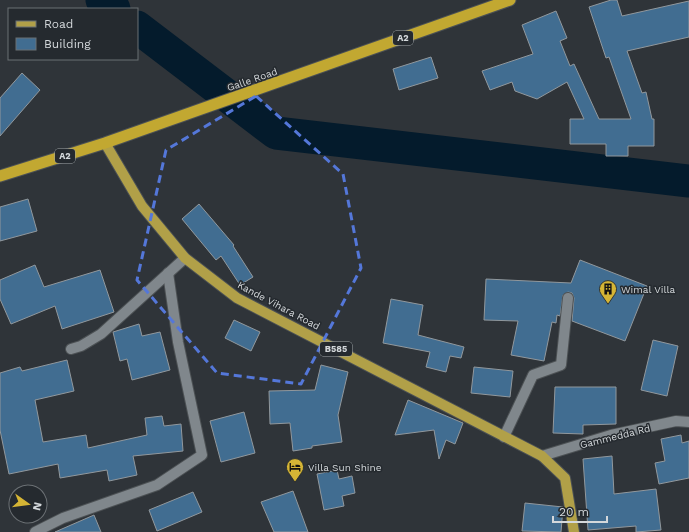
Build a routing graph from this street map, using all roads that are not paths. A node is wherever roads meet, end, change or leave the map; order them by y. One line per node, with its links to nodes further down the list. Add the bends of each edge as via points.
1 (510, 0): 2 (highway, Galle Road / A2)
2 (105, 143): 3 (highway, Galle Road / A2); 4 (main road, Kande Vihara Road / B585, via 142,206)
3 (0, 176)
4 (185, 258): 5 (street); 9 (main road, Kande Vihara Road / B585, via 237,298)
5 (168, 274): 7 (street, via 101,334); 11 (street, via 178,342 202,455 157,485 63,518)
6 (568, 298): 9 (street, via 561,365 534,375)
7 (71, 349)
8 (689, 422): 10 (street, Gammedda Rd, via 676,422 611,435)
9 (504, 437): 10 (main road, Kande Vihara Road / B585)
10 (542, 456): 12 (main road, Kande Vihara Road / B585, via 565,478)
11 (35, 532)
12 (574, 532)

